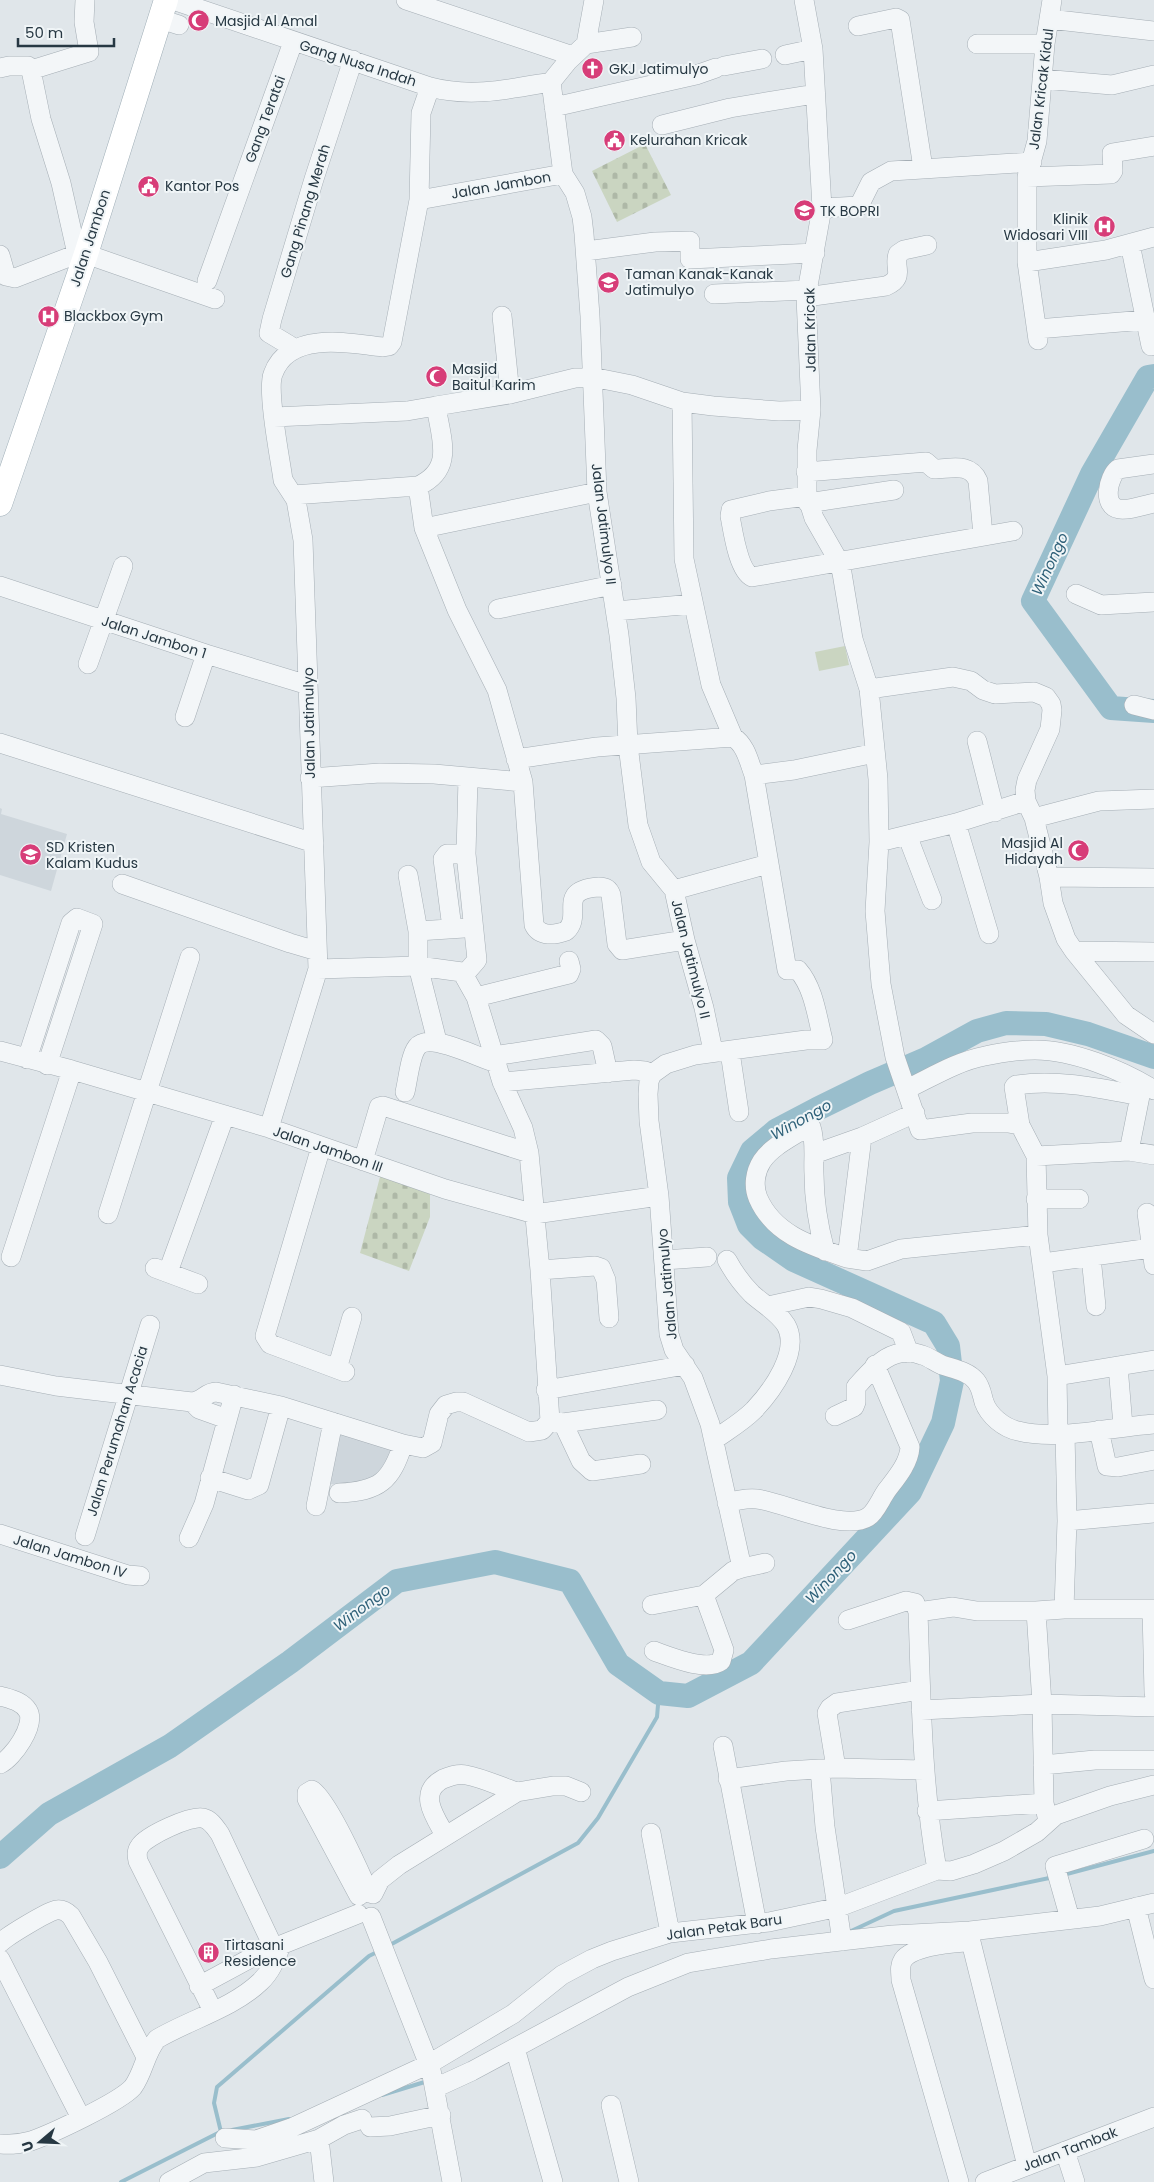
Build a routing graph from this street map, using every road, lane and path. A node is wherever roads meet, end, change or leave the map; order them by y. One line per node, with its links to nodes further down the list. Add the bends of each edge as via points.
1 (85, 0): 18 (street, via 84,22 90,52)
2 (406, 0): 15 (street)
3 (594, 0): 15 (street)
4 (804, 0): 14 (street, Jalan Kricak)
5 (1052, 0): 7 (street, Jalan Kricak Kidul)
6 (170, 11): 11 (street, Gang Nusa Indah); 37 (main road, Jalan Jambon)
7 (1050, 19): 9 (street); 13 (street, Jalan Kricak Kidul)
8 (858, 26): 27 (street, via 896,18 900,20)
9 (1154, 31)
10 (632, 37): 15 (street)
11 (293, 42): 16 (street, Gang Nusa Indah); 37 (street, Gang Teratai, via 209,292)
12 (977, 44): 13 (street)
13 (1045, 44): 20 (street, Jalan Kricak Kidul)
14 (813, 49): 23 (street, Jalan Kricak); 24 (street, via 720,67)
15 (579, 50): 21 (street)
16 (353, 60): 22 (street, Gang Nusa Indah); 46 (street, Gang Pinang Merah, via 269,333)
17 (0, 68): 18 (street, via 28,66)
18 (31, 70): 37 (street, via 41,119)
19 (1154, 75): 20 (street, via 1112,85)
20 (1042, 80): 28 (street, Jalan Kricak Kidul, via 1038,141)
21 (551, 82): 22 (street, Gang Nusa Indah, via 466,93); 24 (street, Jalan Jatimulyo II)
22 (430, 87): 30 (street, via 421,113)
23 (815, 94): 25 (street, via 730,108); 31 (street, Jalan Kricak)
24 (554, 107): 29 (street, Jalan Jatimulyo II)
25 (662, 125)
26 (1154, 146): 28 (street, via 1112,152 1111,174)
27 (923, 168): 28 (street); 31 (street, via 891,171 871,182 859,206)
28 (1030, 169): 39 (street, Jalan Kricak Kidul)
29 (563, 174): 30 (street, Jalan Jambon); 35 (street, Jalan Jatimulyo II, via 575,193)
30 (419, 200): 46 (street, Jalan Jatimulyo, via 392,342 384,347 319,342)
31 (822, 208): 36 (street, Jalan Kricak)
32 (1154, 237): 33 (street)
33 (1130, 244): 39 (street); 42 (street)
34 (927, 246): 41 (street, via 898,254 898,275 886,286)
35 (586, 252): 36 (street, via 655,242 690,241 690,259); 47 (street, Jalan Jatimulyo II)
36 (815, 253): 41 (street, Jalan Kricak)
37 (81, 254): 38 (street, via 10,278 6,276); 61 (main road, Jalan Jambon)
38 (0, 255)
39 (1027, 262): 44 (street, Jalan Kricak Kidul, via 1038,334)
40 (714, 294): 41 (street)
41 (807, 294): 51 (street, Jalan Kricak)
42 (1147, 297): 44 (street)
43 (502, 316): 48 (street)
44 (1145, 320): 45 (street)
45 (1151, 346)
46 (293, 350): 52 (street, Jalan Jatimulyo, via 278,363 272,376)
47 (592, 377): 48 (street); 49 (street, via 632,385); 57 (street, Jalan Jatimulyo II)
48 (510, 394): 50 (street)
49 (682, 402): 51 (street, via 778,411); 71 (street, via 684,559)
50 (436, 406): 52 (street, via 407,411); 55 (street, via 442,464 431,480)
51 (811, 410): 54 (street, Jalan Kricak)
52 (274, 418): 58 (street, Jalan Jatimulyo, via 284,480)
53 (1154, 464): 60 (street, via 1118,470 1113,473 1109,486 1109,499 1120,510)
54 (806, 472): 59 (street, Jalan Kricak); 64 (street, via 926,462 934,469 969,469 978,482)
55 (418, 486): 58 (street); 62 (street)
56 (894, 490): 59 (street)
57 (597, 492): 62 (street); 68 (street, Jalan Jatimulyo II)
58 (293, 495): 77 (street, Jalan Jatimulyo, via 303,540)
59 (807, 499): 65 (street); 65 (street, via 769,501 731,510 745,572 752,576)
60 (1154, 503)
61 (0, 504)
62 (424, 528): 87 (street, via 460,616 497,690)
63 (1012, 530): 64 (street)
64 (983, 535): 65 (street)
65 (838, 560): 78 (street, via 853,639)
66 (124, 566): 74 (street)
67 (0, 586): 74 (street, Jalan Jambon 1)
68 (612, 586): 72 (street); 73 (street, Jalan Jatimulyo II)
69 (1076, 594): 70 (street, via 1101,605)
70 (1154, 602)
71 (693, 604): 73 (street); 82 (street, via 712,685)
72 (498, 609)
73 (616, 611): 85 (street, Jalan Jatimulyo II)
74 (104, 620): 75 (street, Jalan Jambon 1); 76 (street)
75 (206, 654): 77 (street, Jalan Jambon 1); 81 (street)
76 (88, 664)
77 (308, 685): 89 (street, Jalan Jatimulyo)
78 (869, 689): 86 (street); 93 (street, via 953,677 970,681 995,694 1034,692 1046,697 1051,704 1052,718 1027,780)
79 (1134, 705): 80 (street)
80 (1154, 710)
81 (185, 717)
82 (733, 737): 85 (street); 88 (street, via 742,745)
83 (977, 740): 94 (street)
84 (0, 743): 99 (street)
85 (628, 745): 87 (street); 106 (street, Jalan Jatimulyo II, via 638,825 646,852 656,870)
86 (875, 753): 88 (street); 98 (street)
87 (516, 759): 91 (street)
88 (754, 775): 101 (street)
89 (310, 778): 90 (street, via 380,773); 99 (street, Jalan Jatimulyo)
90 (468, 778): 91 (street); 100 (street)
91 (523, 782): 112 (street, via 534,925 539,932 566,931 571,924 578,892 602,887 607,888 611,895 617,944 622,950)
92 (1154, 799): 95 (street, via 1098,801)
93 (1026, 801): 94 (street); 95 (street)
94 (995, 812): 96 (street)
95 (1034, 818): 103 (street)
96 (956, 823): 97 (street); 111 (street)
97 (907, 836): 98 (street); 107 (street)
98 (879, 842): 132 (street, via 875,911 881,984 896,1057)
99 (314, 843): 116 (street, Jalan Jatimulyo)
100 (466, 854): 108 (street); 109 (street, via 447,854 443,859)
101 (768, 864): 106 (street); 124 (street, via 787,970 798,970 803,976 810,990 823,1040)
102 (408, 875): 110 (street)
103 (1050, 877): 104 (street); 113 (street, via 1059,923)
104 (1154, 878)
105 (122, 884): 116 (street, via 290,943)
106 (674, 890): 112 (street, Jalan Jatimulyo II)
107 (932, 900)
108 (473, 927): 109 (street); 119 (street, via 477,960)
109 (452, 928): 110 (street)
110 (418, 931): 118 (street)
111 (989, 934)
112 (684, 940): 124 (street, Jalan Jatimulyo II, via 704,1008)
113 (1074, 951): 114 (street); 121 (street, via 1126,1015)
114 (1154, 952)
115 (190, 957): 135 (street)
116 (318, 960): 118 (street); 140 (street, Jalan Jatimulyo)
117 (569, 961): 120 (street, via 569,974)
118 (418, 966): 119 (street, via 459,971); 122 (street)
119 (464, 975): 120 (street)
120 (476, 997): 126 (street)
121 (1150, 1028)
122 (438, 1041): 126 (street); 134 (street, via 423,1042 415,1049)
123 (0, 1051): 125 (street, Jalan Jambon III)
124 (722, 1052): 130 (street, via 678,1059); 136 (street, Jalan Jatimulyo II)
125 (27, 1059): 127 (street, Jalan Jambon III); 127 (street, via 71,923 77,918 93,924)
126 (496, 1060): 129 (street, via 596,1040 602,1046); 131 (street)
127 (47, 1065): 128 (street, Jalan Jambon III)
128 (72, 1070): 135 (street, Jalan Jambon III); 159 (street)
129 (608, 1073): 130 (street, via 639,1070); 131 (street)
130 (652, 1074): 149 (street, Jalan Jatimulyo, via 648,1094)
131 (502, 1082): 144 (street, via 523,1128)
132 (907, 1087): 133 (street, via 985,1056 1034,1050 1088,1060); 137 (street)
133 (1145, 1089): 139 (street, via 1035,1082 1016,1085); 143 (street)
134 (404, 1092)
135 (147, 1093): 138 (street, Jalan Jambon III); 153 (street)
136 (739, 1112)
137 (915, 1113): 139 (street, via 918,1126 924,1131 972,1124); 141 (street)
138 (225, 1115): 140 (street, Jalan Jambon III); 166 (street, via 161,1270)
139 (1020, 1125): 147 (street)
140 (269, 1128): 142 (street, Jalan Jambon III)
141 (862, 1137): 145 (street); 160 (street)
142 (320, 1146): 148 (street, Jalan Jambon III); 169 (street, via 265,1336 270,1344 341,1370)
143 (1129, 1151): 146 (street); 147 (street)
144 (529, 1154): 148 (street, via 383,1106 379,1107); 154 (street)
145 (814, 1154): 156 (street, via 815,1199); 156 (street, via 812,1130 808,1127 772,1150 762,1161 755,1178 756,1192 768,1216 778,1226 790,1236)
146 (1154, 1155)
147 (1036, 1156): 151 (street)
148 (362, 1161): 154 (street, Jalan Jambon III)
149 (659, 1196): 154 (street, Jalan Jambon III); 162 (street, Jalan Jatimulyo)
150 (1078, 1199): 151 (street)
151 (1036, 1200): 155 (street)
152 (1147, 1213): 157 (street)
153 (108, 1214)
154 (535, 1214): 165 (street)
155 (1038, 1235): 160 (street, via 901,1249 866,1261); 164 (street)
156 (825, 1251): 160 (street)
157 (1152, 1256): 161 (street)
158 (708, 1257): 162 (street)
159 (11, 1258)
160 (847, 1258)
161 (1091, 1258): 164 (street); 168 (street)
162 (664, 1260): 174 (street, Jalan Jatimulyo, via 669,1334 674,1350)
163 (727, 1260): 167 (street, via 752,1293)
164 (1043, 1263): 178 (street)
165 (540, 1270): 170 (street, via 601,1268 606,1280); 179 (street)
166 (198, 1284)
167 (768, 1306): 172 (street, via 809,1297 852,1308 901,1332); 193 (street, via 786,1325 791,1349 783,1368 759,1404 742,1421)
168 (1096, 1306)
169 (352, 1317)
170 (609, 1318)
171 (150, 1325): 181 (street, Jalan Perumahan Acacia)
172 (909, 1352): 175 (street, via 882,1359); 192 (street, via 922,1354 936,1363 970,1375 980,1387 988,1410 1016,1431)
173 (1154, 1360): 176 (street)
174 (686, 1365): 179 (street); 193 (street, Jalan Jatimulyo)
175 (875, 1365): 185 (street, via 856,1387 854,1407); 199 (street, via 910,1447 910,1455 870,1516 857,1520 832,1519 757,1499)
176 (1118, 1366): 178 (street); 190 (street)
177 (0, 1375): 181 (street)
178 (1057, 1376): 192 (street)
179 (546, 1390): 188 (street)
180 (234, 1395): 182 (street, via 211,1392 200,1401); 183 (street); 186 (street)
181 (128, 1396): 182 (street); 204 (street, Jalan Perumahan Acacia)
182 (192, 1402): 186 (street, via 199,1409)
183 (281, 1406): 187 (street); 197 (street, via 258,1485 248,1490)
184 (657, 1410): 188 (street)
185 (835, 1416)
186 (227, 1418): 197 (street)
187 (332, 1422): 194 (street); 200 (street)
188 (556, 1422): 194 (street, via 530,1432 463,1402 456,1402 442,1409 432,1443 423,1448); 196 (street, via 581,1461 592,1471)
189 (1154, 1424): 190 (street)
190 (1123, 1426): 191 (street)
191 (1099, 1430): 192 (street); 195 (street, via 1107,1466)
192 (1062, 1433): 202 (street)
193 (714, 1440): 199 (street, Jalan Jatimulyo)
194 (404, 1444): 198 (street, via 395,1468 385,1481)
195 (1154, 1460)
196 (641, 1464)
197 (210, 1478): 205 (street, via 204,1504)
198 (339, 1493)
199 (727, 1502): 207 (street, Jalan Jatimulyo)
200 (316, 1506)
201 (1154, 1513): 202 (street)
202 (1067, 1522): 211 (street)
203 (0, 1534): 208 (street, Jalan Jambon IV)
204 (85, 1536)
205 (189, 1538)
206 (765, 1563): 207 (street)
207 (742, 1568): 209 (street, via 733,1571)
208 (140, 1576)
209 (704, 1596): 210 (street); 216 (street, via 724,1650 721,1661 711,1666)
210 (652, 1605)
211 (1064, 1608): 212 (street); 214 (street)
212 (1153, 1609): 218 (street)
213 (918, 1612): 214 (street, via 953,1607); 215 (street, via 915,1603 906,1601); 217 (street)
214 (1036, 1612): 220 (street)
215 (848, 1620)
216 (654, 1651)
217 (920, 1690): 222 (street); 227 (street, via 836,1703 830,1708 827,1713)
218 (1154, 1693)
219 (0, 1696): 225 (street, via 20,1702 28,1711 29,1725 12,1756)
220 (1042, 1704): 221 (street); 222 (street); 226 (street)
221 (1154, 1707)
222 (921, 1710): 228 (street)
223 (723, 1746): 229 (street)
224 (1154, 1760): 226 (street, via 1095,1760)
225 (0, 1764)
226 (1043, 1765): 235 (street)
227 (828, 1768): 228 (street); 229 (street); 242 (street, via 828,1845)
228 (924, 1770): 234 (street)
229 (728, 1779): 245 (street)
230 (1154, 1785): 235 (street, via 1056,1815)
231 (517, 1792): 232 (street, via 553,1786 566,1786); 237 (street); 237 (street, via 466,1775 438,1782 429,1795 429,1803)
232 (581, 1792)
233 (320, 1809): 240 (street)
234 (927, 1811): 235 (street); 239 (street)
235 (1046, 1812): 239 (street, Jalan Petak Baru, via 1037,1832 1004,1851 952,1871)
236 (651, 1833): 246 (street)
237 (445, 1835): 240 (street, via 380,1880)
238 (1144, 1839): 244 (street, via 1055,1866)
239 (937, 1870): 242 (street, Jalan Petak Baru)
240 (366, 1903): 249 (street); 256 (street)
241 (1154, 1903): 243 (street)
242 (839, 1907): 245 (street, Jalan Petak Baru); 247 (street)
243 (1136, 1907): 244 (street); 251 (street)
244 (1070, 1919): 247 (street)
245 (757, 1924): 246 (street, Jalan Petak Baru)
246 (670, 1932): 256 (street, Jalan Petak Baru, via 612,1951 562,1975)
247 (842, 1941): 254 (street, via 761,1950 680,1965 617,1992)
248 (0, 1943): 255 (street, via 50,1912 67,1912 98,1962)
249 (277, 1949): 252 (street); 252 (street, via 220,1834 209,1821 197,1817 144,1840 138,1850 138,1861); 253 (street, via 270,1969 259,1983)
250 (0, 1959): 259 (street)
251 (1154, 1979)
252 (199, 1986): 253 (street)
253 (213, 2011): 255 (street, via 157,2039)
254 (515, 2048): 256 (street); 270 (street)
255 (146, 2057): 259 (street, via 130,2090)
256 (432, 2076): 258 (street); 261 (street, via 256,2140)
257 (611, 2104): 271 (street)
258 (440, 2115): 262 (street, via 390,2126 344,2125); 269 (street)
259 (80, 2118): 263 (street, via 31,2140)
260 (1153, 2122): 264 (street, Jalan Tambak)
261 (225, 2138)
262 (318, 2139): 267 (street, via 257,2157 210,2162); 268 (street)
263 (0, 2144)
264 (1065, 2151): 265 (street, Jalan Tambak); 273 (street)
265 (1027, 2166): 266 (street, Jalan Tambak); 272 (street, via 971,1942 926,1947 904,1958 900,1967 901,1980)
266 (993, 2181)
267 (169, 2182)
268 (324, 2182)
269 (452, 2182)
270 (553, 2182)
271 (630, 2182)
272 (959, 2182)
273 (1075, 2182)

